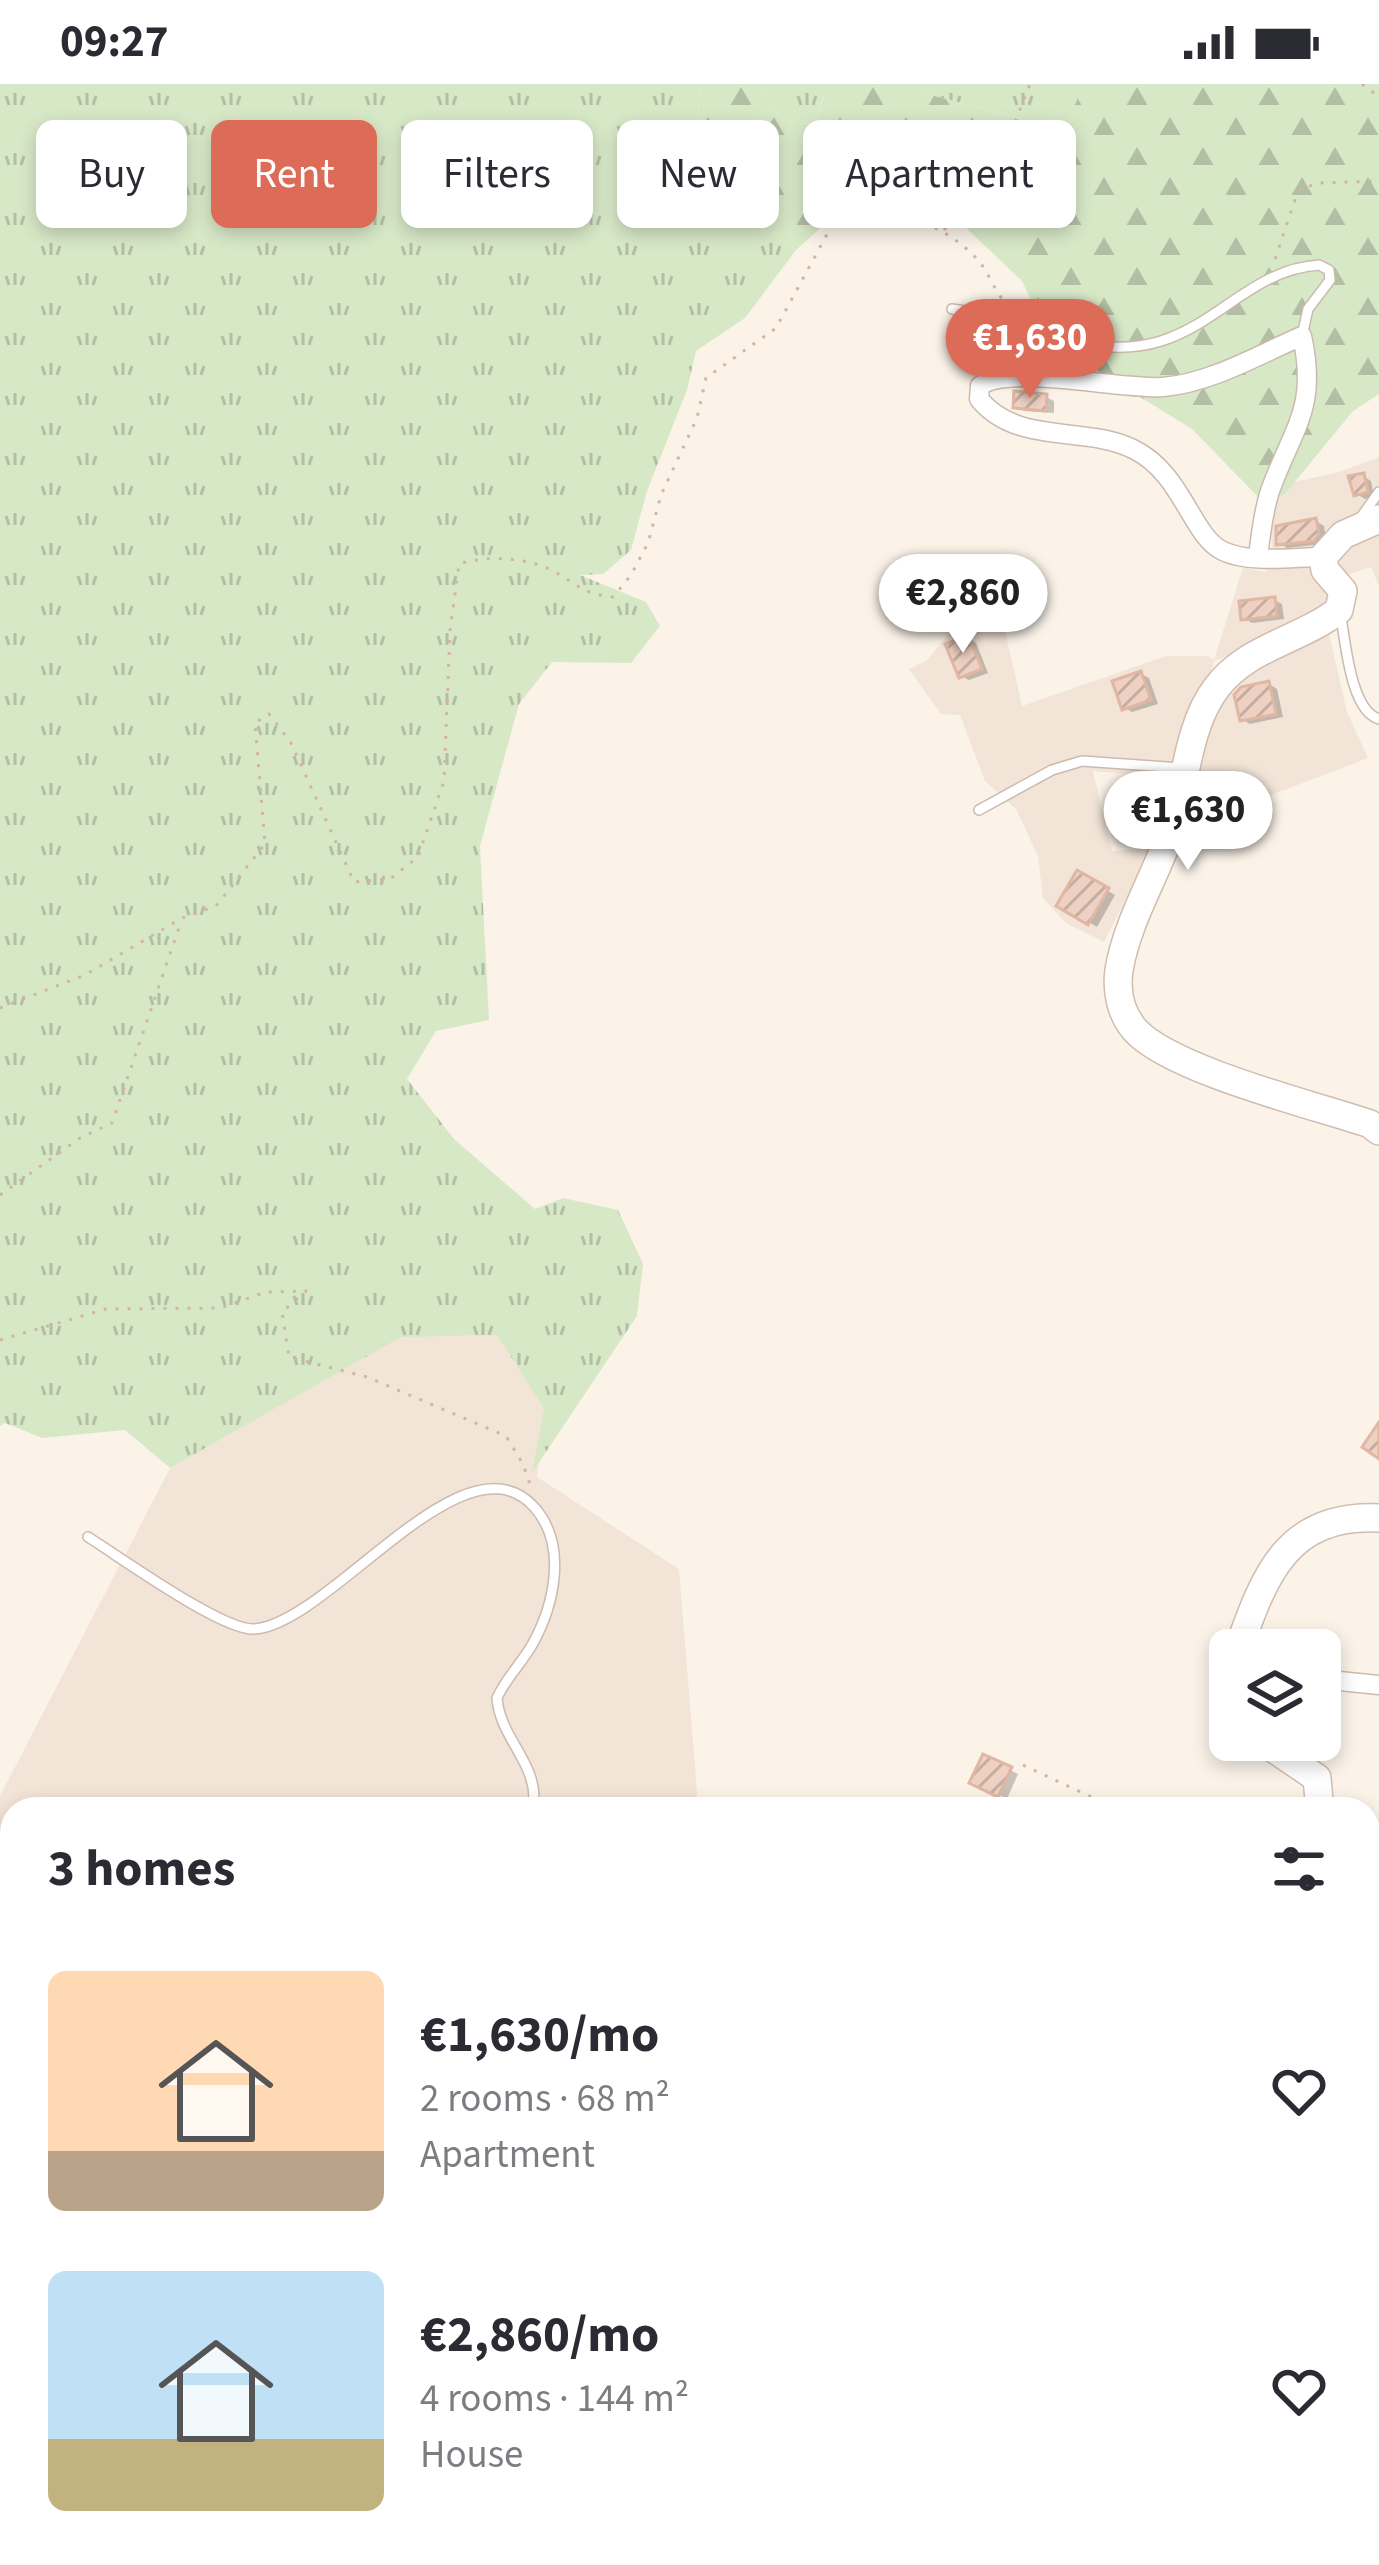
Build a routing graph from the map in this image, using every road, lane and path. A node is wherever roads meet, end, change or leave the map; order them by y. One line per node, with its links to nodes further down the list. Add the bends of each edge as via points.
1 (1030, 84): 5 (path, via 993,178)
2 (1362, 84): 3 (path)
3 (1379, 97)
4 (1379, 181): 6 (path, via 1298,191)
5 (944, 231): 8 (path, via 978,260); 20 (path, via 902,215 831,226 776,328 706,378 648,543 613,597 579,591 552,570 512,560 459,564 444,781 418,857 390,879 354,883 291,743 268,714 255,723 265,844 216,906)
6 (1269, 277): 9 (lane, via 1160,342 1072,342); 10 (lane, via 1309,266 1329,270)
7 (952, 309): 9 (lane)
8 (1014, 310)
9 (1004, 319): 11 (lane)
10 (1302, 336): 11 (street, via 1204,379 1166,387); 14 (street, via 1309,391 1270,489)
11 (1098, 383): 14 (street, via 991,378 977,393 1007,422 1029,430 1133,448 1165,471 1216,547)
12 (1379, 492): 13 (lane, via 1362,512)
13 (1368, 522): 15 (street)
14 (1258, 556): 15 (street)
15 (1323, 557): 16 (street, via 1343,590)
16 (1339, 610): 17 (lane, via 1360,706); 18 (street, via 1222,681)
17 (1379, 718)
18 (1186, 769): 19 (lane, via 1082,761); 22 (street, via 1119,973 1124,1017 1160,1050)
19 (979, 810)
20 (182, 918): 21 (path, via 85,975); 23 (path, via 112,1123)
21 (0, 1008)
22 (1379, 1131)
23 (0, 1195)
24 (0, 1340): 25 (path, via 106,1309 220,1308 266,1292 306,1291 282,1312 289,1357 367,1377 506,1436)
25 (540, 1515): 27 (lane, via 504,1490 458,1496 331,1592 256,1629 226,1623); 33 (lane, via 554,1588 537,1634 497,1698)
26 (1379, 1518): 28 (street, via 1341,1519 1294,1540)
27 (88, 1538)
28 (1247, 1629)
29 (1341, 1681): 30 (street)
30 (1379, 1685)
31 (1292, 1761): 35 (street, via 1317,1778)
32 (1023, 1765): 34 (path)
33 (535, 1797)
34 (1091, 1797)
35 (1318, 1797)

